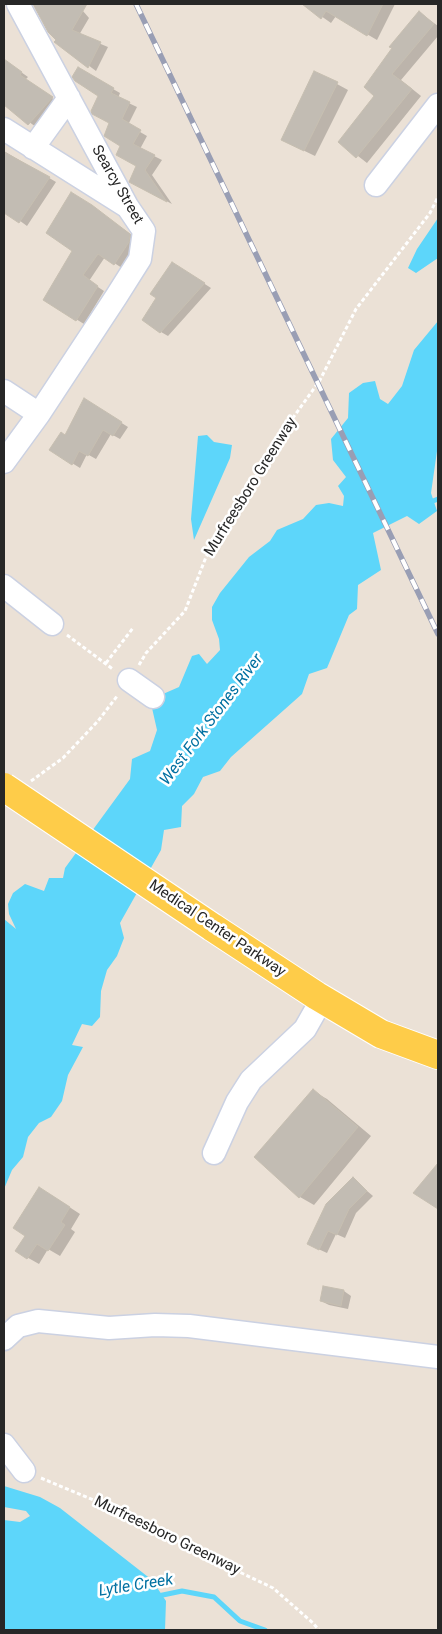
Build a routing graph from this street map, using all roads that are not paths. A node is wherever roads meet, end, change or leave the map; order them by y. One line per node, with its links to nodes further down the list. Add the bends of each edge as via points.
1 (18, 4): 2 (street, Searcy Street)
2 (68, 98): 5 (street); 7 (street, Searcy Street)
3 (438, 105): 6 (street)
4 (4, 130): 5 (street)
5 (33, 148): 7 (street)
6 (376, 185)
7 (126, 206): 9 (street, Searcy Street, via 144,231 140,258)
8 (4, 392): 9 (street)
9 (39, 414): 10 (street, Searcy Street)
10 (4, 462)
11 (4, 586): 12 (street)
12 (52, 624)
13 (129, 680): 14 (street)
14 (154, 697)
15 (15, 786): 16 (main road, Medical Center Parkway, bridge, via 212,927)
16 (322, 999): 17 (main road, Medical Center Parkway, via 381,1034); 18 (street, via 305,1029 251,1080 237,1102)
17 (438, 1055)
18 (214, 1153)
19 (4, 1339): 20 (street, via 18,1326 38,1321 109,1328 189,1326)
20 (438, 1357)
21 (4, 1445): 22 (street)
22 (24, 1471)

